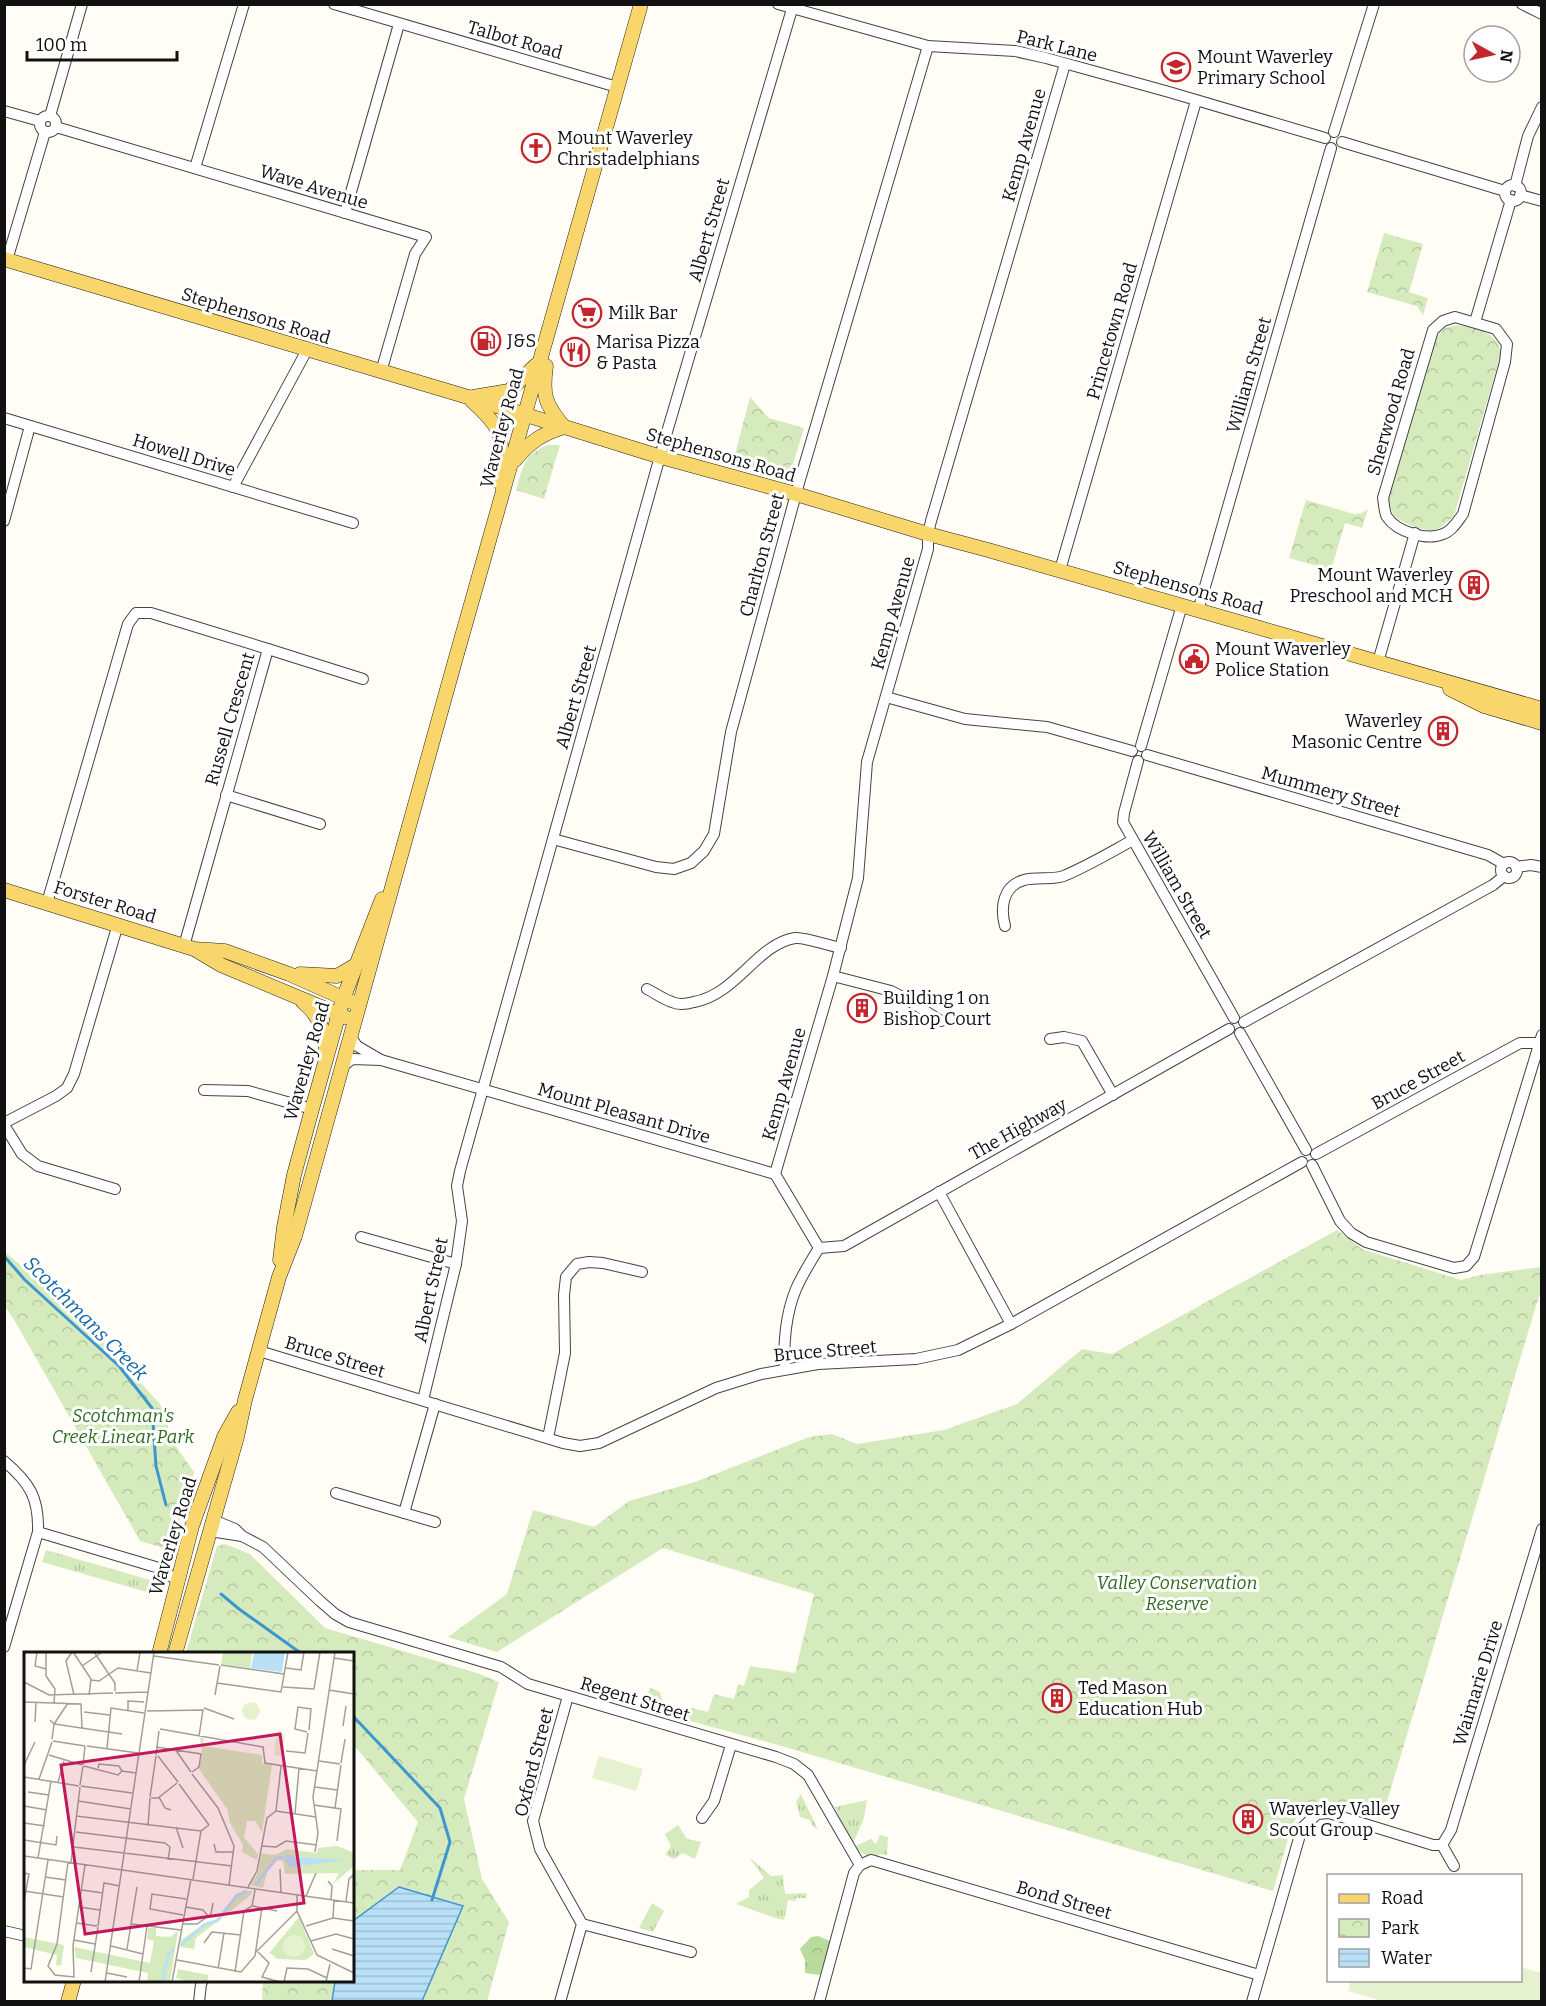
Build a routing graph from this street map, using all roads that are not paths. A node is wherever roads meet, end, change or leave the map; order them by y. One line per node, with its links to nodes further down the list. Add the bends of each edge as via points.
1 (82, 4): 17 (street)
2 (244, 4): 21 (street)
3 (334, 4): 10 (street, Talbot Road)
4 (641, 4): 13 (main road, Waverley Road)
5 (778, 4): 8 (street, Park Lane)
6 (1374, 4): 20 (street, William Street)
7 (1522, 4): 9 (street)
8 (792, 9): 11 (street, Park Lane); 36 (street, Albert Street)
9 (1542, 14)
10 (399, 24): 13 (street, Talbot Road); 24 (street)
11 (928, 46): 12 (street, Park Lane, via 1015,51); 39 (street, Charlton Street)
12 (1065, 64): 14 (street, Park Lane); 44 (street, Kemp Avenue)
13 (617, 87): 27 (main road, Waverley Road)
14 (1196, 100): 20 (street, Park Lane); 45 (street, Princetown Road)
15 (1542, 106): 22 (street, via 1528,136)
16 (4, 111): 17 (street)
17 (45, 118): 18 (street, via 54,119); 19 (street, via 41,129)
18 (56, 127): 19 (street); 21 (street, Wave Avenue)
19 (45, 132): 25 (street)
20 (1330, 139): 22 (street, via 1341,136 1342,142); 47 (street, William Street)
21 (195, 168): 24 (street, Wave Avenue)
22 (1513, 193): 23 (street); 26 (street)
23 (1542, 201)
24 (345, 213): 30 (street, Wave Avenue, via 426,237 415,254)
25 (6, 260): 28 (main road, Stephensons Road)
26 (1475, 322): 43 (street, Sherwood Road, via 1455,316 1433,330 1383,498 1387,516); 43 (street, Sherwood Road, via 1496,329 1507,344 1466,503 1459,520 1446,534 1434,537)
27 (547, 338): 29 (main road, Waverley Road); 35 (main road, via 542,385 553,413)
28 (307, 350): 30 (main road, Stephensons Road); 38 (street)
29 (538, 363): 31 (main road, via 509,391); 32 (main road, Waverley Road)
30 (381, 372): 31 (main road, Stephensons Road)
31 (468, 397): 32 (main road, Stephensons Road); 40 (main road, via 497,426 502,440)
32 (524, 416): 35 (main road, Stephensons Road); 37 (main road, Waverley Road)
33 (4, 418): 34 (street, Howell Drive)
34 (30, 426): 38 (street, Howell Drive); 41 (street)
35 (564, 427): 36 (main road, Stephensons Road); 37 (main road, via 545,433 526,446)
36 (661, 457): 39 (main road, Stephensons Road); 58 (street, Albert Street)
37 (512, 464): 40 (main road, Waverley Road)
38 (233, 487): 42 (street, Howell Drive)
39 (796, 494): 44 (main road, Stephensons Road); 58 (street, Charlton Street, via 730,732 714,834 704,851 674,869)
40 (502, 497): 60 (main road, Waverley Road)
41 (4, 521)
42 (353, 523)
43 (1415, 533): 49 (street)
44 (928, 534): 45 (main road, Stephensons Road); 51 (street, Kemp Avenue, via 928,549)
45 (1059, 570): 46 (main road, Stephensons Road)
46 (1182, 605): 47 (main road, Stephensons Road); 55 (street, William Street)
47 (1198, 611): 49 (main road, Stephensons Road)
48 (268, 649): 50 (street); 56 (street, Russell Crescent); 66 (street, Russell Crescent, via 151,613 136,613 128,624)
49 (1378, 662): 52 (main road, Stephensons Road)
50 (363, 679)
51 (886, 697): 55 (street, Mummery Street, via 965,719 1047,727); 70 (street, Kemp Avenue, via 867,762 858,878)
52 (1486, 700): 53 (main road, Stephensons Road); 54 (main road, Stephensons Road)
53 (1542, 709)
54 (1542, 723)
55 (1140, 753): 59 (street, William Street, via 1124,813); 61 (street, Mummery Street, via 1488,855)
56 (226, 795): 57 (street); 69 (street, Russell Crescent)
57 (320, 824)
58 (553, 840): 90 (street, Albert Street)
59 (1133, 840): 68 (street, via 1064,877 1024,880 1012,888 1002,901); 79 (street, William Street)
60 (398, 862): 71 (main road, Waverley Road); 77 (main road, Waverley Road)
61 (1504, 864): 62 (street, via 1510,862); 64 (street)
62 (1516, 867): 63 (street); 64 (street, via 1514,876)
63 (1542, 867)
64 (1504, 876): 79 (street)
65 (4, 890): 66 (main road, Forster Road)
66 (47, 903): 67 (main road, Forster Road)
67 (118, 924): 69 (main road, Forster Road); 94 (street, via 67,1088)
68 (1005, 926)
69 (189, 947): 72 (main road, Forster Road, via 225,951); 75 (main road, Forster Road, via 221,965)
70 (841, 948): 73 (street, Kemp Avenue); 74 (street, via 797,938 780,944 715,996 687,1004 673,1003)
71 (356, 965): 72 (main road, via 337,975); 76 (main road, Waverley Road)
72 (289, 974): 76 (main road, Forster Road)
73 (833, 976): 81 (street, via 891,991); 96 (street, Kemp Avenue)
74 (647, 989)
75 (297, 996): 78 (main road, Forster Road); 86 (main road, via 319,1020)
76 (343, 999): 77 (main road, Forster Road); 78 (main road, Waverley Road)
77 (360, 1004): 80 (main road, Waverley Road)
78 (339, 1015): 80 (main road, Forster Road); 86 (main road, Waverley Road)
79 (1239, 1020): 82 (street, via 1245,1028)
80 (355, 1021): 83 (main road, Waverley Road)
81 (941, 1022)
82 (1235, 1031): 91 (street, The Highway); 95 (street)
83 (351, 1037): 87 (street, Mount Pleasant Drive, via 357,1046); 88 (main road, Waverley Road)
84 (1050, 1039): 91 (street, via 1082,1041)
85 (1540, 1039): 95 (street, Bruce Street, via 1520,1043); 95 (street, via 1474,1257 1466,1266 1454,1268 1366,1242 1351,1233 1340,1221)
86 (326, 1060): 92 (main road, Waverley Road)
87 (381, 1060): 88 (street, Mount Pleasant Drive, via 352,1059); 90 (street, Mount Pleasant Drive)
88 (343, 1066): 93 (main road, Waverley Road)
89 (204, 1090): 92 (street, via 248,1091)
90 (483, 1090): 96 (street, Mount Pleasant Drive); 101 (street, Albert Street, via 457,1186 462,1221)
91 (1113, 1095): 98 (street, The Highway)
92 (312, 1109): 93 (main road); 103 (main road, Waverley Road, via 294,1175)
93 (329, 1114): 103 (main road, Waverley Road, via 295,1236)
94 (4, 1124): 97 (street, via 22,1154 38,1166)
95 (1309, 1158): 104 (street, Bruce Street)
96 (775, 1174): 100 (street)
97 (115, 1189)
98 (939, 1192): 100 (street, The Highway, via 844,1246); 104 (street)
99 (361, 1237): 101 (street)
100 (819, 1248): 106 (street, via 791,1306)
101 (456, 1264): 108 (street, Albert Street)
102 (642, 1272): 110 (street, via 590,1262 577,1264 566,1277 565,1353)
103 (279, 1277): 105 (main road, Waverley Road)
104 (1011, 1324): 106 (street, Bruce Street, via 943,1355)
105 (259, 1351): 107 (main road, Waverley Road); 108 (street, Bruce Street)
106 (785, 1368): 110 (street, Bruce Street, via 716,1388 599,1443 580,1446)
107 (245, 1400): 114 (main road, Waverley Road, via 224,1437); 116 (main road, Waverley Road)
108 (423, 1400): 109 (street, Bruce Street)
109 (435, 1404): 110 (street, Bruce Street); 113 (street)
110 (548, 1438)
111 (4, 1461): 118 (street, via 22,1476 36,1498)
112 (336, 1493): 113 (street)
113 (404, 1513): 115 (street)
114 (194, 1522): 116 (main road); 119 (main road, Waverley Road)
115 (435, 1522)
116 (211, 1525): 125 (main road, Waverley Road); 126 (street, Regent Street, via 235,1528 263,1546 320,1601 349,1622 501,1667 528,1684)
117 (1542, 1529): 129 (street, Waimarie Drive, via 1451,1830)
118 (38, 1532): 120 (street); 122 (street)
119 (181, 1565): 120 (street); 121 (main road, Waverley Road)
120 (159, 1568): 121 (street)
121 (177, 1580): 124 (main road, Waverley Road)
122 (8, 1621): 123 (street)
123 (4, 1647)
124 (159, 1652)
125 (175, 1652)
126 (568, 1696): 127 (street, Regent Street); 132 (street, Oxford Street, via 533,1821 540,1849)
127 (730, 1745): 128 (street, via 714,1801); 130 (street, Regent Street, via 776,1757 808,1775)
128 (702, 1818)
129 (1442, 1845): 131 (street); 136 (street, via 1329,1813 1317,1814 1302,1828)
130 (860, 1864): 136 (street, Bond Street, via 871,1860); 142 (street, via 854,1873)
131 (1454, 1866)
132 (582, 1924): 135 (street); 141 (street)
133 (4, 1931): 134 (street)
134 (24, 1936)
135 (691, 1952)
136 (1260, 1975): 143 (street)
137 (73, 1982): 139 (main road)
138 (202, 1982): 140 (street)
139 (68, 2001)
140 (199, 2001)
141 (561, 2001)
142 (819, 2001)
143 (1252, 2001)

